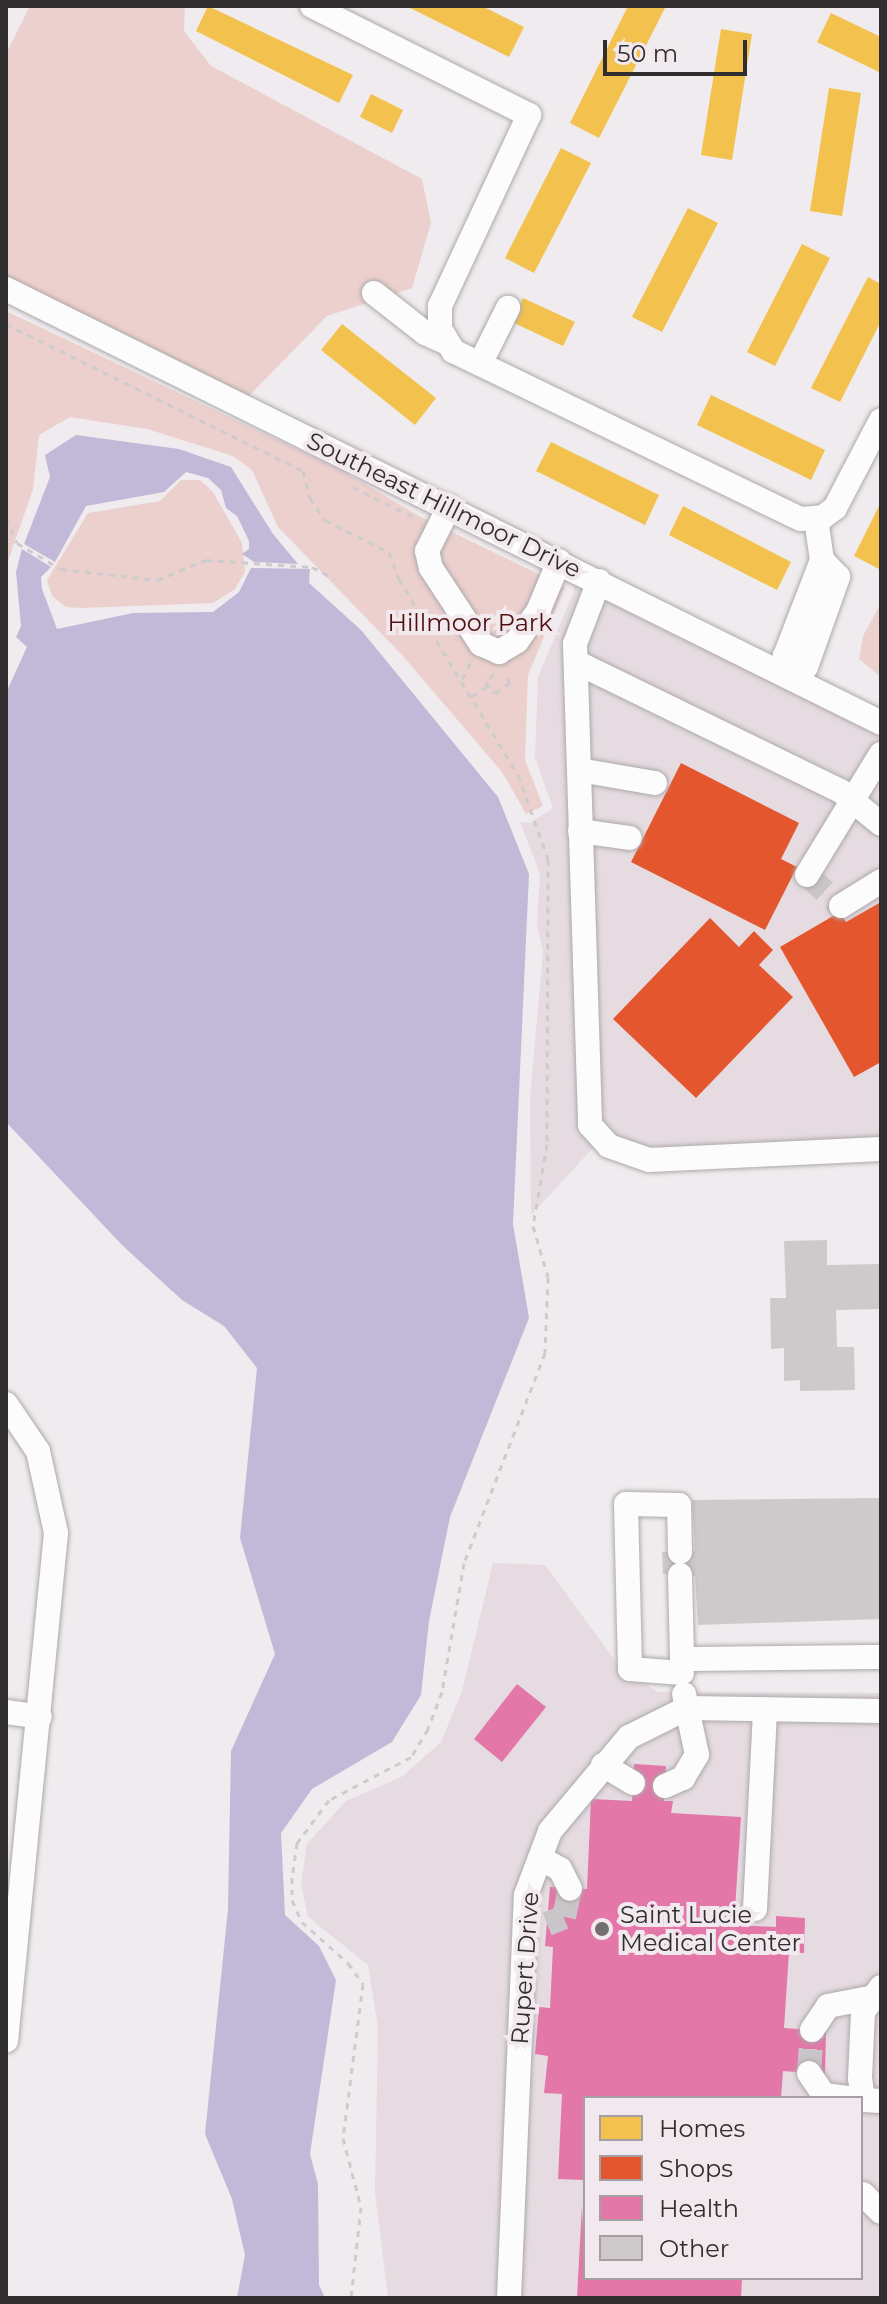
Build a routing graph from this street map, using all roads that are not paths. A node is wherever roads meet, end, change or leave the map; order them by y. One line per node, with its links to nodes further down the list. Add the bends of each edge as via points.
1 (312, 6): 5 (street, via 529,115 440,306)
2 (6, 289): 8 (street, Southeast Hillmoor Drive)
3 (374, 293): 5 (street)
4 (508, 308): 6 (street)
5 (445, 342): 6 (street)
6 (480, 364): 9 (street, via 801,519)
7 (881, 420): 9 (street, via 841,500)
8 (449, 507): 10 (street, Southeast Hillmoor Drive); 10 (street, via 427,551 431,568 481,644 499,652 517,641 539,609)
9 (816, 519): 13 (street, via 822,560 785,656)
10 (559, 561): 11 (street, Southeast Hillmoor Drive)
11 (599, 581): 12 (street, via 575,644); 13 (street, Southeast Hillmoor Drive)
12 (576, 662): 16 (street); 18 (street)
13 (790, 672): 14 (street, Southeast Hillmoor Drive)
14 (881, 723)
15 (881, 754): 18 (street)
16 (579, 770): 17 (street); 20 (street)
17 (655, 783)
18 (851, 798): 19 (street); 22 (street)
19 (881, 824)
20 (580, 831): 21 (street); 25 (street, via 590,1125 609,1146 649,1160)
21 (630, 838)
22 (807, 875)
23 (881, 881): 24 (street)
24 (841, 906)
25 (881, 1149)
26 (6, 1404): 33 (street, via 38,1451 56,1533)
27 (881, 1657): 28 (street)
28 (682, 1666): 28 (street, via 679,1505 626,1504 630,1669); 29 (street)
29 (687, 1708): 30 (street, Rupert Drive); 34 (street, Rupert Drive, via 629,1737); 36 (street, via 697,1755 683,1778)
30 (765, 1709): 31 (street, Rupert Drive); 39 (street)
31 (881, 1711)
32 (6, 1712): 33 (street)
33 (40, 1717): 42 (street)
34 (603, 1765): 35 (street); 37 (street, Rupert Drive, via 550,1831)
35 (633, 1783)
36 (665, 1786)
37 (540, 1858): 38 (street, via 560,1869); 48 (street, Rupert Drive, via 526,1895 536,1924)
38 (570, 1889)
39 (755, 1909)
40 (875, 1993): 41 (street, via 828,2006); 45 (street, via 863,2012)
41 (812, 2030)
42 (6, 2041)
43 (809, 2073): 44 (street, via 824,2095)
44 (834, 2096)
45 (864, 2099)
46 (863, 2194): 47 (street)
47 (881, 2212)
48 (509, 2298)

